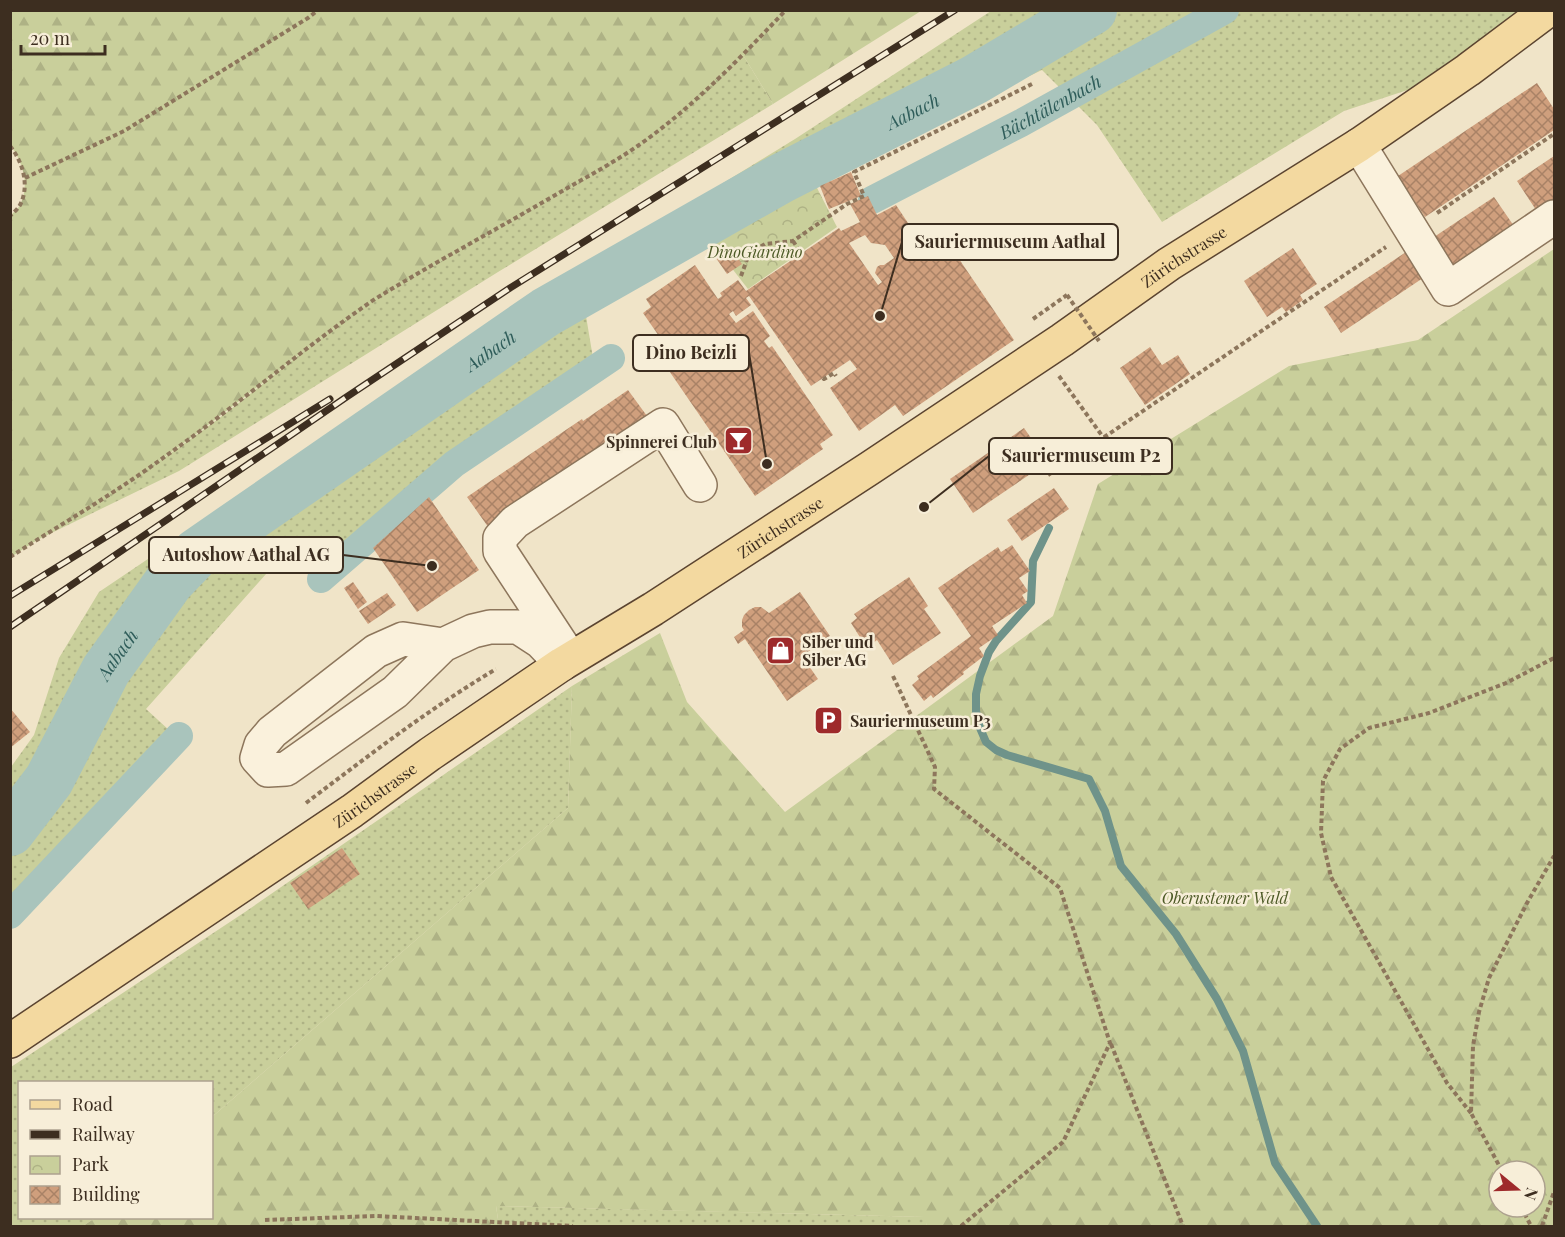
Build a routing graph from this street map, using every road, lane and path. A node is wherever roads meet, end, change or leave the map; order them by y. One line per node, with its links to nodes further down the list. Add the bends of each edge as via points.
1 (318, 10): 8 (path, via 124,131)
2 (786, 10): 23 (path, via 712,84 646,140 375,299 165,457)
3 (1548, 10): 6 (main road, Zürichstrasse)
4 (1032, 84): 12 (path, via 854,172 864,196)
5 (1554, 134): 11 (path)
6 (1359, 145): 11 (lane); 26 (main road, Zürichstrasse, via 1169,264 870,468)
7 (10, 146): 8 (path)
8 (25, 178): 9 (path, via 20,205)
9 (10, 216)
10 (1554, 217): 11 (lane, via 1448,289)
11 (1411, 230): 20 (path)
12 (793, 241): 13 (path); 14 (path, via 765,244 749,254)
13 (801, 253)
14 (741, 276)
15 (1030, 322): 16 (path, bridge, via 1067,295)
16 (1099, 341)
17 (836, 376): 18 (path, via 834,373)
18 (823, 378)
19 (1050, 382): 20 (path, via 1060,376)
20 (1103, 437): 21 (path)
21 (1048, 475)
22 (700, 485): 26 (lane, via 663,425 515,522 500,538 500,551)
23 (10, 557)
24 (443, 645): 24 (lane, via 403,639 376,651 272,732 261,745 257,759 268,770 286,769 395,692); 26 (lane, via 473,631 518,627)
25 (1554, 658): 31 (path, via 1506,683 1429,713 1369,728 1340,749 1323,781 1321,833 1331,878 1447,1083)
26 (566, 661): 29 (main road, Zürichstrasse, via 352,811)
27 (893, 676): 30 (path, via 935,767 934,789 1060,888)
28 (1554, 856): 31 (path, via 1489,978 1473,1046)
29 (10, 1041)
30 (1110, 1043): 36 (path, via 1063,1142); 37 (path)
31 (1471, 1113): 32 (path)
32 (1496, 1159)
33 (1554, 1192): 38 (path)
34 (265, 1220): 35 (path, via 376,1216)
35 (573, 1227)
36 (961, 1227)
37 (1183, 1227)
38 (1542, 1227)

